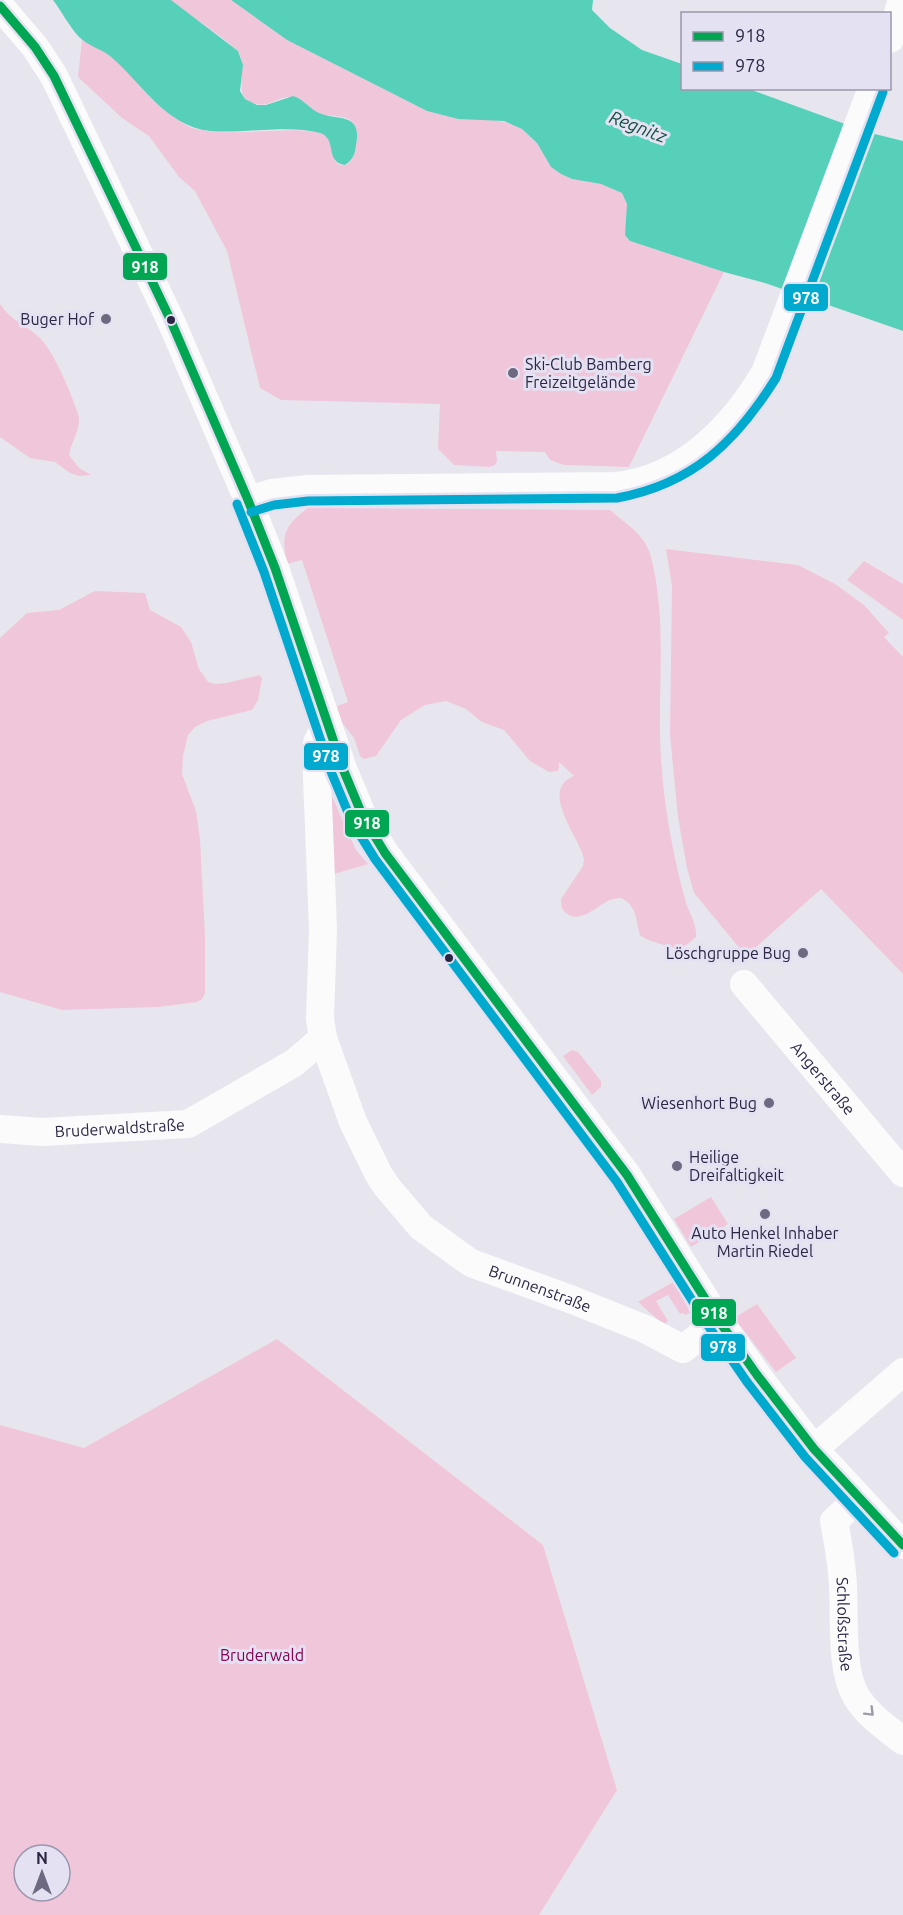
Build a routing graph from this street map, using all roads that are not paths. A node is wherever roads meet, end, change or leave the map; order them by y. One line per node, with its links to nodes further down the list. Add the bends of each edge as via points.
1 (902, 0): 3 (street)
2 (0, 6): 5 (street, via 35,47 72,111 170,319)
3 (895, 36)
4 (870, 92): 5 (street, via 765,373 729,423 679,465 630,484 307,489)
5 (248, 500): 6 (street)
6 (327, 722): 8 (street, via 317,743); 11 (street, via 363,817 384,853 627,1175)
7 (744, 984): 10 (street, Angerstraße)
8 (322, 1038): 9 (street, Bruderwaldstraße, via 294,1063 188,1124 42,1132); 11 (street, Brunnenstraße, via 353,1122 379,1175 421,1227 471,1263 563,1295 683,1349)
9 (0, 1129)
10 (903, 1173)
11 (719, 1321): 13 (street)
12 (903, 1372): 13 (street)
13 (814, 1449): 14 (street)
14 (859, 1498): 15 (street); 16 (street, Schloßstraße, one-way to 16, via 834,1521 849,1675 855,1695 868,1712)
15 (903, 1545)
16 (903, 1741)

